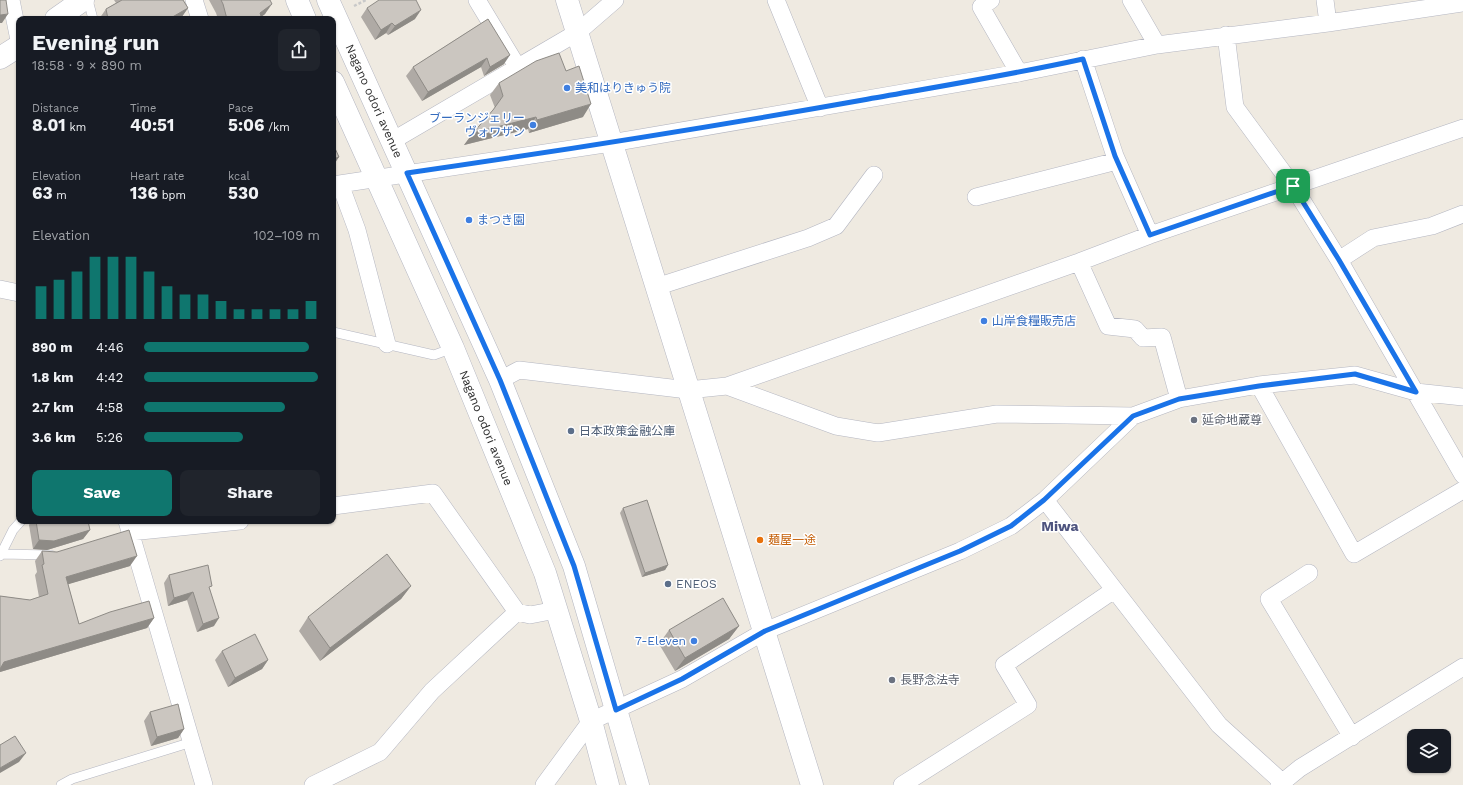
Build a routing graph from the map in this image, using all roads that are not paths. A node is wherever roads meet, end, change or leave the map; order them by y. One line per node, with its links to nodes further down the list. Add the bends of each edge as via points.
1 (11, 0): 22 (street)
2 (83, 0): 15 (street)
3 (88, 0): 16 (lane)
4 (194, 0): 17 (street)
5 (297, 0): 18 (street)
6 (328, 0): 19 (street, Nagano odori avenue)
7 (477, 0): 29 (street)
8 (568, 0): 23 (street)
9 (615, 0): 23 (street)
10 (776, 0): 32 (street)
11 (991, 0): 30 (street, via 981,7)
12 (1132, 0): 25 (street)
13 (1325, 0): 21 (street)
14 (1463, 2): 21 (street)
15 (60, 16)
16 (92, 16)
17 (199, 16)
18 (304, 16)
19 (335, 16)
20 (336, 18): 34 (street, Nagano odori avenue)
21 (1328, 23): 24 (street)
22 (16, 25)
23 (578, 32): 29 (street); 35 (street)
24 (1226, 35): 25 (street); 41 (street, via 1235,107)
25 (1157, 45): 28 (street)
26 (16, 48): 27 (street)
27 (0, 58)
28 (1083, 59): 30 (street); 36 (street)
29 (518, 68): 34 (street)
30 (1019, 73): 32 (street)
31 (336, 89): 39 (street, Nagano odori avenue)
32 (820, 108): 35 (street)
33 (1463, 128): 41 (street)
34 (392, 141): 37 (street, Nagano odori avenue)
35 (611, 143): 37 (street); 47 (street)
36 (1117, 161): 42 (street); 44 (street)
37 (407, 173): 39 (street); 53 (street, Nagano odori avenue)
38 (874, 175): 47 (street, via 836,226 808,238)
39 (376, 178): 40 (street); 52 (street, Nagano odori avenue)
40 (337, 184): 51 (street, via 357,230)
41 (1293, 186): 44 (street); 45 (street)
42 (976, 197)
43 (1463, 214): 45 (street, via 1432,226 1373,238)
44 (1150, 235): 46 (street)
45 (1339, 260): 57 (street)
46 (1079, 262): 54 (street); 59 (street, via 1108,326 1135,329 1143,338 1162,337)
47 (656, 287): 56 (street)
48 (0, 289): 49 (street)
49 (16, 292)
50 (336, 333): 51 (lane)
51 (386, 344): 52 (lane, via 434,355)
52 (453, 348): 72 (street, Nagano odori avenue, via 545,573)
53 (500, 380): 56 (street, via 519,370); 76 (street, Nagano odori avenue, via 574,566)
54 (727, 386): 56 (street); 60 (street, via 836,426 878,433 997,414)
55 (1259, 386): 57 (street, via 1355,374); 59 (street); 62 (street, via 1354,554)
56 (688, 390): 74 (street)
57 (1416, 392): 58 (street); 61 (street)
58 (1463, 397)
59 (1179, 399): 60 (street)
60 (1133, 416): 63 (street)
61 (1463, 475)
62 (1463, 490)
63 (1044, 500): 71 (street); 74 (street, via 1011,526 960,551)
64 (336, 506): 73 (street, via 433,493)
65 (18, 524): 69 (lane)
66 (197, 524): 67 (street)
67 (126, 529): 79 (street)
68 (62, 552): 69 (lane, via 48,556)
69 (0, 555)
70 (1309, 573): 78 (street, via 1269,600)
71 (1114, 590): 81 (street, via 1219,725); 89 (street, via 1004,665 1028,705)
72 (556, 610): 73 (street, via 530,615); 77 (street, Nagano odori avenue)
73 (517, 612): 84 (street, via 432,691 380,752)
74 (765, 631): 76 (street, via 682,679); 88 (street)
75 (1463, 667): 78 (street)
76 (616, 710): 77 (street); 87 (street, Nagano odori avenue)
77 (591, 721): 85 (street); 86 (street, Nagano odori avenue)
78 (1352, 737): 81 (street)
79 (192, 742): 80 (lane); 83 (street)
80 (74, 782): 82 (lane)
81 (1280, 783)
82 (61, 785)
83 (204, 785)
84 (313, 785)
85 (544, 785)
86 (608, 785)
87 (638, 785)
88 (812, 785)
89 (902, 785)

